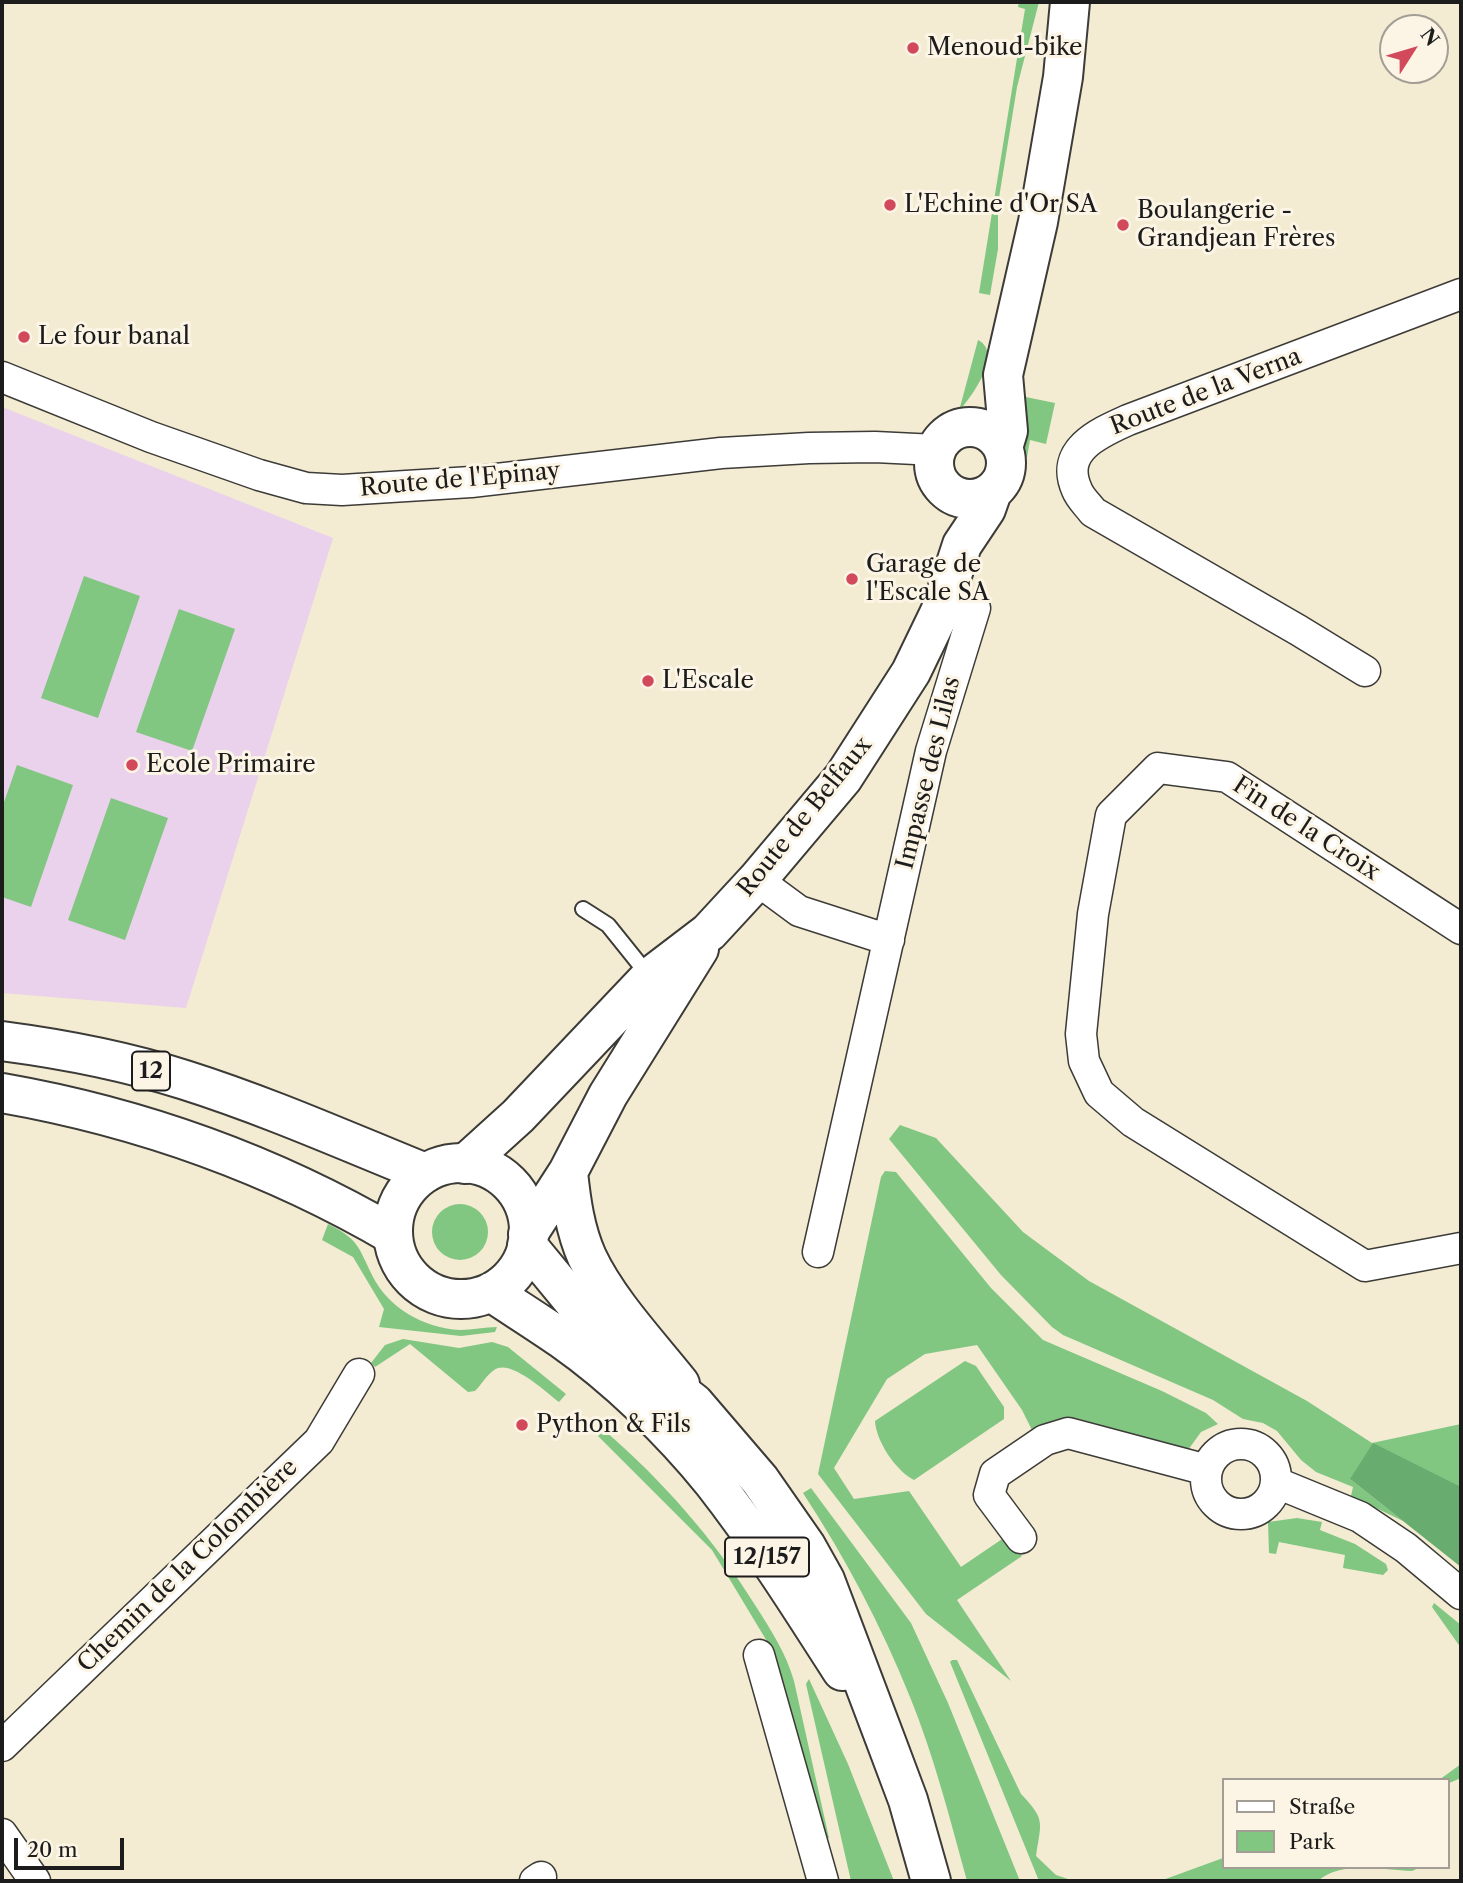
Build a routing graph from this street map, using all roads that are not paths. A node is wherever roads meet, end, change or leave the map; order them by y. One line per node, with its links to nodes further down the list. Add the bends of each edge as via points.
1 (1070, 2): 3 (main road, via 1063,77 1038,222)
2 (1461, 294): 11 (street, Route de la Verna, via 1128,420 1096,435 1080,449 1073,467 1077,490 1093,512)
3 (1003, 375): 5 (main road); 6 (main road, via 1007,431)
4 (2, 377): 5 (street, Route de l'Epinay, via 150,437 306,488 471,482 722,453)
5 (950, 439): 6 (main road, via 975,427 997,438); 7 (main road, via 934,461 940,483)
6 (1003, 448): 8 (main road, via 1005,472)
7 (948, 491): 8 (main road, via 969,499); 9 (main road)
8 (992, 492): 9 (main road, Route de Belfaux)
9 (962, 545): 12 (main road, Route de Belfaux, via 940,612 911,672 843,778)
10 (975, 608): 16 (street, Impasse des Lilas, via 931,751)
11 (1365, 671)
12 (757, 880): 15 (main road, Route de Belfaux); 16 (street, via 799,911)
13 (583, 909): 17 (lane, via 608,925)
14 (1461, 929): 25 (street, Fin de la Croix, via 1227,778 1158,768 1111,816 1093,914 1081,1034 1084,1061 1099,1093 1133,1122 1365,1266)
15 (709, 932): 17 (main road, Route de Belfaux); 21 (main road, Route de Belfaux, via 608,1095)
16 (889, 940): 26 (street, Impasse des Lilas)
17 (650, 977): 20 (main road, Route de Belfaux, via 518,1116)
18 (2, 1041): 22 (main road, 12, via 117,1062 184,1080)
19 (2, 1093): 23 (main road, 12, via 82,1110 211,1149 318,1194)
20 (465, 1164): 22 (main road); 24 (main road, via 491,1170 514,1190 527,1217)
21 (568, 1172): 24 (main road, Route de Belfaux); 29 (main road, via 581,1241 598,1277)
22 (425, 1173): 23 (main road, via 404,1192)
23 (393, 1235): 27 (main road, via 401,1262 423,1287 463,1299)
24 (527, 1240): 27 (main road, via 515,1272); 29 (main road, via 583,1313)
25 (1461, 1248)
26 (818, 1252)
27 (491, 1292): 35 (main road, 12/157, via 596,1366 712,1481 793,1594)
28 (359, 1374): 36 (street, Chemin de la Colombière, via 319,1441)
29 (694, 1402): 35 (main road, 12/157, via 760,1480 806,1546 825,1580)
30 (1207, 1470): 31 (street, via 1224,1447 1243,1443 1263,1450 1271,1459); 31 (street, via 1209,1493 1224,1510 1235,1514 1258,1511 1274,1494); 32 (street, via 1068,1433 1045,1440 995,1474 989,1495)
31 (1277, 1483): 33 (street, via 1360,1517)
32 (1021, 1538)
33 (1461, 1594)
34 (759, 1655): 39 (street)
35 (887, 1744): 40 (main road, 12/157)
36 (2, 1746)
37 (2, 1834): 38 (street)
38 (35, 1881)
39 (823, 1881)
40 (931, 1881)

